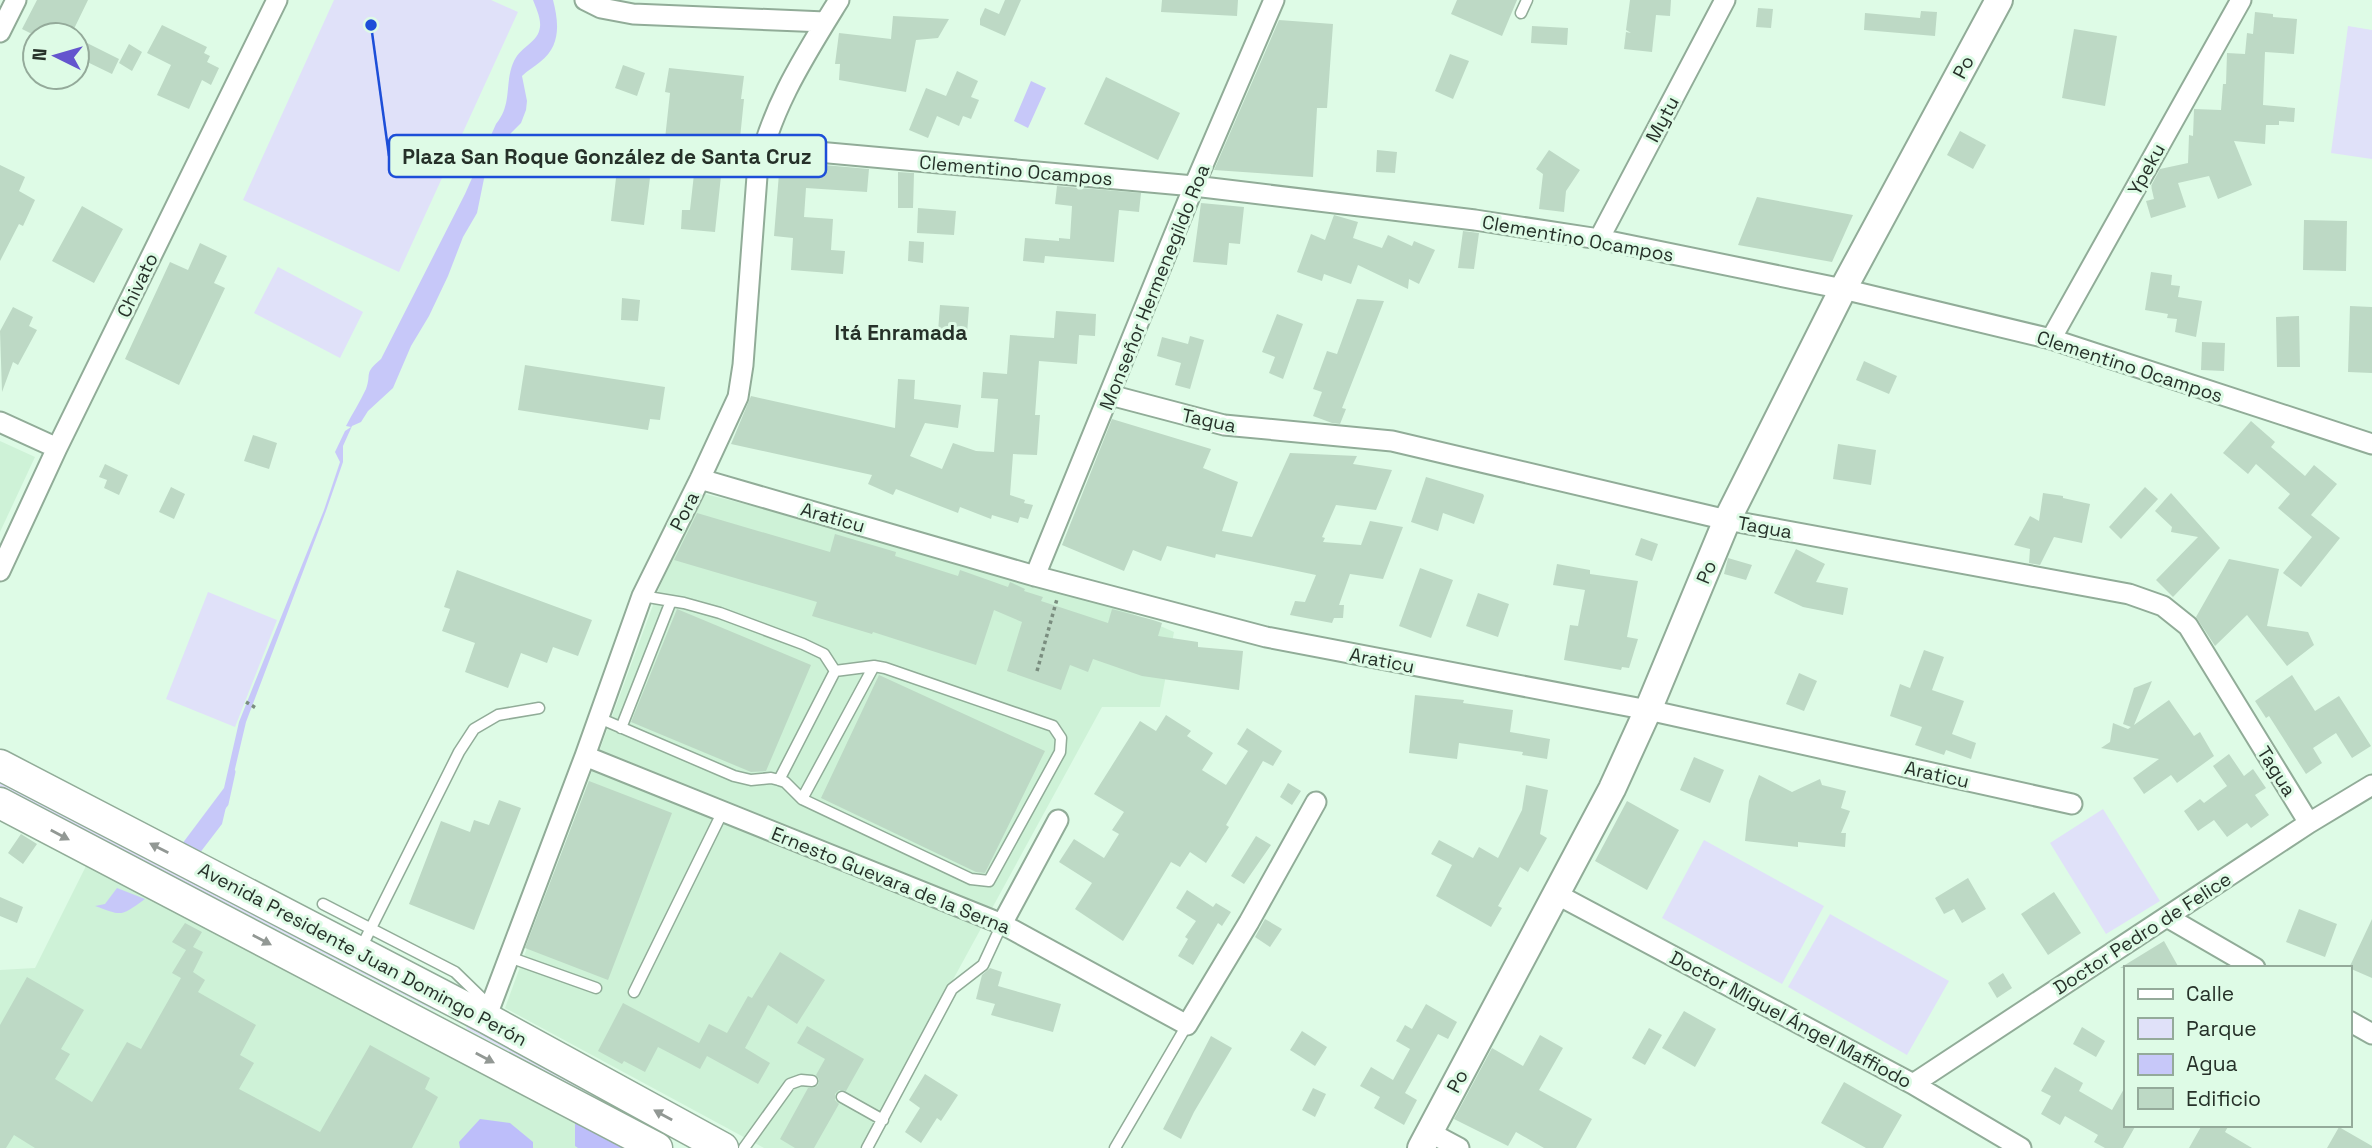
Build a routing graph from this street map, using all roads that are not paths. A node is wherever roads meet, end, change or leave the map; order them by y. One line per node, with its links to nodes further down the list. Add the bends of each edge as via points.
1 (16, 0): 12 (street)
2 (277, 0): 21 (street, Chivato)
3 (585, 0): 11 (street, via 634,14)
4 (839, 0): 11 (street, Pora)
5 (1274, 0): 14 (street, Monseñor Hermenegildo Roa)
6 (1527, 0): 10 (lane)
7 (1725, 0): 15 (street, Mytu)
8 (1999, 0): 16 (street, Po)
9 (2241, 0): 17 (street, Ypeku)
10 (1521, 13)
11 (825, 22): 13 (street, Pora)
12 (0, 32)
13 (762, 147): 14 (street, Clementino Ocampos); 22 (street, Pora, via 738,397)
14 (1194, 186): 15 (street, Clementino Ocampos); 18 (street, Monseñor Hermenegildo Roa)
15 (1599, 239): 16 (street, Clementino Ocampos)
16 (1843, 289): 17 (street, Clementino Ocampos); 23 (street, Po)
17 (2051, 339): 20 (street, Clementino Ocampos)
18 (1110, 396): 23 (street, Tagua, via 1224,425 1392,441); 25 (street, Monseñor Hermenegildo Roa)
19 (0, 422): 21 (street)
20 (2372, 444)
21 (57, 448): 24 (street, Chivato)
22 (700, 479): 25 (street, Araticu); 26 (street, Pora)
23 (1727, 520): 31 (street, Po); 44 (street, Tagua, via 2129,594 2163,606 2188,626)
24 (0, 572)
25 (1035, 576): 31 (street, Araticu, via 1266,637)
26 (642, 596): 27 (lane); 32 (street, Pora)
27 (671, 601): 29 (lane, via 720,613 803,644 824,654); 33 (lane)
28 (874, 666): 29 (lane); 38 (lane); 38 (lane, via 1053,726 1060,738 1060,752 989,881 971,879)
29 (835, 671): 36 (lane)
30 (539, 708): 49 (lane, via 498,715 474,729)
31 (1648, 710): 41 (street, Araticu); 45 (street, Po)
32 (599, 718): 33 (lane); 34 (street, Pora)
33 (621, 728): 36 (lane, via 734,776)
34 (585, 756): 42 (street, Ernesto Guevara de la Serna); 50 (street, Pora)
35 (0, 765): 49 (main road, Avenida Presidente Juan Domingo Perón, one-way to 35)
36 (779, 779): 38 (lane)
37 (2372, 785): 44 (street, Doctor Pedro de Felice)
38 (802, 799)
39 (1316, 802): 56 (street)
40 (0, 803): 58 (main road, Avenida Presidente Juan Domingo Perón, one-way to 58)
41 (2072, 804)
42 (723, 811): 48 (street, Ernesto Guevara de la Serna); 53 (lane)
43 (1058, 820): 48 (street)
44 (2309, 823): 47 (street, Doctor Pedro de Felice)
45 (1558, 895): 60 (street, Doctor Miguel Ángel Maffiodo); 63 (street, Po)
46 (323, 904): 49 (lane)
47 (2167, 917): 51 (street); 60 (street, Doctor Pedro de Felice)
48 (1002, 924): 56 (street, Ernesto Guevara de la Serna); 62 (lane, via 983,965 952,989)
49 (365, 940): 54 (main road, Avenida Presidente Juan Domingo Perón)
50 (509, 957): 52 (lane); 54 (street, Pora)
51 (2252, 966)
52 (596, 988)
53 (634, 992)
54 (480, 1010): 58 (main road); 65 (main road, Avenida Presidente Juan Domingo Perón, one-way to 54)
55 (2351, 1022): 57 (street)
56 (1187, 1024): 68 (lane)
57 (2372, 1034)
58 (449, 1039): 64 (main road, Avenida Presidente Juan Domingo Perón, one-way to 64)
59 (812, 1081): 66 (lane, via 790,1084)
60 (1913, 1084): 70 (street, Doctor Miguel Ángel Maffiodo)
61 (842, 1097): 62 (lane)
62 (883, 1120): 67 (lane)
63 (1425, 1140): 69 (street)
64 (657, 1148)
65 (723, 1148)
66 (744, 1148)
67 (867, 1148)
68 (1115, 1148)
69 (1459, 1148)
70 (2021, 1148)

